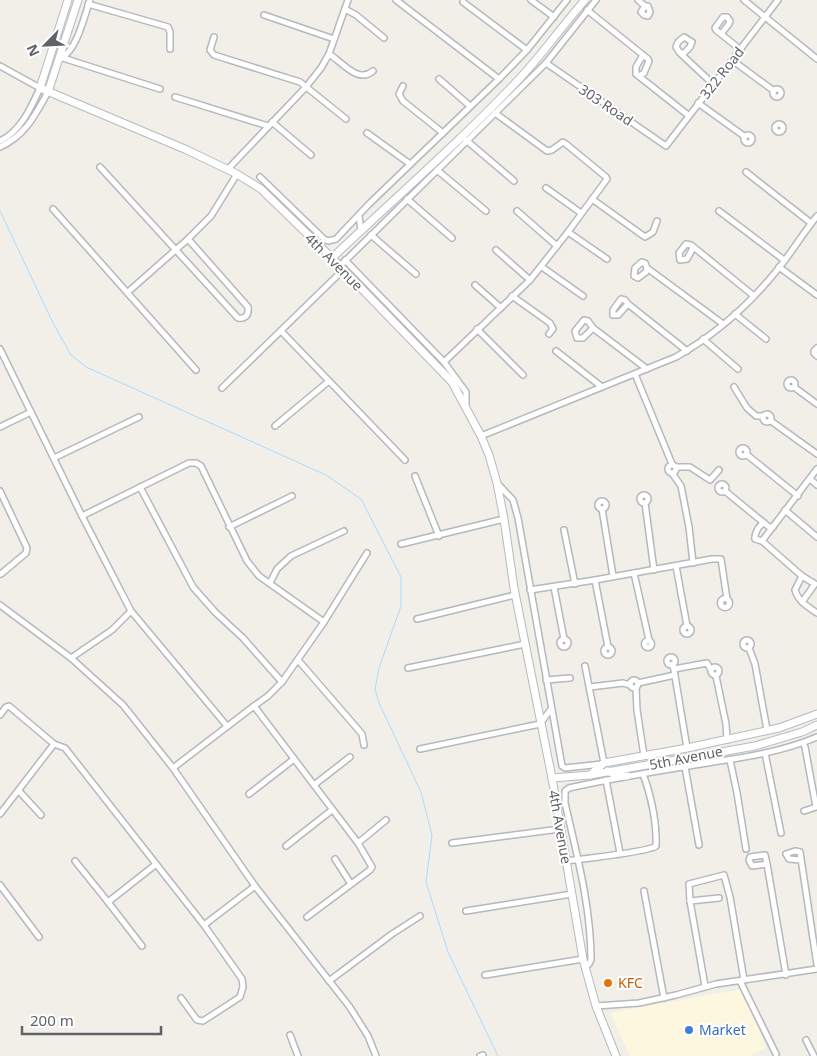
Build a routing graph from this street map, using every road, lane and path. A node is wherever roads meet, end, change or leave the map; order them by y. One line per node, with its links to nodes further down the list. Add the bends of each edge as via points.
1 (68, 0): 42 (main road)
2 (78, 0): 30 (main road)
3 (348, 0): 15 (street)
4 (396, 0): 37 (street)
5 (531, 0): 18 (street)
6 (567, 0): 18 (street)
7 (585, 0): 81 (main road, via 520,78)
8 (596, 0): 16 (street)
9 (638, 0): 14 (street)
10 (744, 0): 19 (street)
11 (778, 0): 19 (street, 322 Road)
12 (89, 2): 24 (street, via 168,27); 30 (street, via 74,44)
13 (463, 2): 25 (street)
14 (645, 6)
15 (345, 10): 22 (street); 23 (street)
16 (588, 10): 29 (street); 33 (street)
17 (264, 15): 23 (street)
18 (554, 17): 25 (street)
19 (765, 17): 26 (street, 322 Road); 31 (street)
20 (721, 34): 26 (street)
21 (214, 37): 41 (street, via 210,50 214,55 300,82)
22 (384, 38)
23 (334, 39): 28 (street)
24 (170, 49)
25 (527, 50): 37 (street)
26 (741, 50): 32 (street, 322 Road)
27 (680, 53): 39 (street)
28 (329, 54): 35 (street, via 364,76); 41 (street)
29 (643, 55): 36 (street, via 636,67); 36 (street, via 649,61)
30 (61, 58): 43 (street); 45 (main road)
31 (817, 58)
32 (732, 60): 39 (street, 322 Road); 44 (street)
33 (546, 62): 49 (street); 58 (street, 303 Road)
34 (0, 66): 42 (street, 4th Avenue)
35 (373, 71)
36 (639, 76): 50 (street)
37 (499, 78): 48 (street)
38 (439, 79): 48 (street)
39 (713, 84): 47 (street, 322 Road)
40 (403, 86): 54 (street, via 399,94 403,101)
41 (306, 87): 51 (street); 52 (street)
42 (40, 88): 45 (main road, 4th Avenue); 57 (street, via 15,131)
43 (160, 89)
44 (774, 91)
45 (48, 92): 59 (street, via 20,136); 63 (main road, 4th Avenue)
46 (175, 97): 52 (street)
47 (698, 103): 50 (street, 322 Road); 55 (street)
48 (470, 106): 54 (street)
49 (494, 113): 56 (street); 71 (street, via 547,151 563,142 606,177 606,182)
50 (688, 116): 58 (street, 322 Road)
51 (346, 119)
52 (270, 124): 60 (street); 63 (street)
53 (367, 133): 61 (street)
54 (442, 133): 61 (street)
55 (744, 136)
56 (466, 140): 64 (street); 68 (street)
57 (0, 141)
58 (666, 146)
59 (0, 147)
60 (311, 155)
61 (410, 164): 77 (street)
62 (100, 167): 88 (street)
63 (228, 169): 66 (main road, 4th Avenue)
64 (437, 170): 70 (street); 73 (street)
65 (746, 172): 80 (street)
66 (237, 174): 85 (street, via 211,216); 90 (main road, 4th Avenue, via 261,189)
67 (260, 177): 77 (street, via 328,241 336,239)
68 (514, 181)
69 (546, 188): 76 (street)
70 (407, 199): 83 (street); 84 (street)
71 (592, 199): 76 (street); 79 (street, via 645,237 653,232)
72 (53, 209): 101 (street)
73 (486, 211)
74 (517, 211): 86 (street)
75 (719, 211): 93 (street)
76 (581, 213): 82 (street)
77 (359, 216): 81 (street)
78 (817, 216): 80 (street)
79 (657, 221)
80 (811, 223): 93 (street)
81 (361, 230): 90 (main road)
82 (568, 232): 86 (street); 91 (street)
83 (371, 235): 92 (street); 98 (street)
84 (452, 238)
85 (188, 239): 88 (street); 88 (street, via 248,307 247,316 238,318)
86 (557, 246): 94 (street)
87 (693, 248): 104 (street)
88 (176, 249): 101 (street)
89 (496, 250): 99 (street)
90 (332, 258): 97 (main road, 4th Avenue)
91 (607, 259)
92 (345, 260): 97 (street); 122 (street)
93 (784, 260): 95 (street)
94 (542, 267): 99 (street); 103 (street)
95 (779, 267): 104 (street); 105 (street)
96 (647, 268): 109 (street)
97 (341, 269): 112 (street); 134 (main road, 4th Avenue, via 452,382)
98 (416, 274)
99 (530, 280): 102 (street)
100 (475, 285): 107 (street)
101 (128, 292): 125 (street)
102 (512, 296): 107 (street); 113 (street, via 550,323 553,329)
103 (583, 296)
104 (754, 296): 108 (street)
105 (817, 296)
106 (628, 304): 119 (street)
107 (501, 308): 111 (street)
108 (736, 314): 109 (street); 115 (street)
109 (723, 324): 114 (street)
110 (593, 328): 123 (street)
111 (477, 329): 122 (street); 127 (street)
112 (281, 330): 128 (street); 132 (street)
113 (549, 334)
114 (703, 338): 119 (street); 124 (street)
115 (766, 339)
116 (0, 348): 121 (street)
117 (817, 348): 120 (street, via 814,351)
118 (556, 351): 129 (street)
119 (687, 351): 123 (street)
120 (817, 356)
121 (2, 357): 135 (street)
122 (444, 362): 134 (street, via 466,392)
123 (647, 368): 126 (street)
124 (738, 369)
125 (196, 370)
126 (636, 374): 129 (street); 144 (street)
127 (523, 375)
128 (329, 382): 137 (street); 143 (street)
129 (602, 387): 139 (street)
130 (734, 387): 141 (street, via 756,416 763,416 766,422 771,421)
131 (794, 387): 133 (street)
132 (222, 388)
133 (817, 404)
134 (466, 408): 139 (main road, 4th Avenue)
135 (31, 412): 138 (street); 142 (street)
136 (139, 416): 142 (street)
137 (275, 426)
138 (0, 427)
139 (481, 436): 149 (main road, 4th Avenue)
140 (746, 454): 155 (street)
141 (817, 454)
142 (54, 458): 159 (street)
143 (405, 460)
144 (674, 466): 146 (street, via 690,467 710,480); 171 (street, via 668,470 681,486)
145 (817, 469): 148 (street)
146 (719, 470)
147 (415, 476): 166 (street)
148 (810, 479): 150 (street); 155 (street)
149 (497, 483): 160 (main road, 4th Avenue); 182 (street, via 515,508)
150 (817, 485)
151 (140, 487): 159 (street); 162 (street, via 196,462 201,466); 206 (street, via 193,587)
152 (0, 491): 174 (street, via 27,548 26,553)
153 (725, 491): 161 (street)
154 (292, 496): 162 (street)
155 (798, 496): 158 (street)
156 (645, 503): 173 (street)
157 (602, 509): 176 (street)
158 (785, 510): 163 (street); 167 (street)
159 (82, 516): 188 (street)
160 (504, 519): 166 (street); 183 (main road, 4th Avenue)
161 (764, 523): 163 (street); 168 (street, via 755,536)
162 (229, 527): 179 (street, via 247,561 259,576)
163 (773, 527): 168 (street)
164 (564, 530): 180 (street)
165 (344, 531): 179 (street, via 291,556 277,569)
166 (439, 536): 169 (street)
167 (817, 537)
168 (762, 541): 177 (street)
169 (401, 544)
170 (367, 553): 192 (street)
171 (693, 563): 172 (street); 184 (street, via 721,559)
172 (676, 566): 173 (street); 193 (street)
173 (654, 570): 175 (street)
174 (1, 574)
175 (634, 574): 176 (street); 195 (street)
176 (613, 576): 178 (street)
177 (802, 576): 185 (street, via 795,590); 185 (street, via 815,584)
178 (595, 580): 180 (street); 197 (street)
179 (270, 583): 192 (street)
180 (574, 584): 181 (street)
181 (554, 587): 182 (street); 194 (street)
182 (530, 590): 205 (street)
183 (515, 595): 191 (street); 196 (main road, 4th Avenue)
184 (726, 599)
185 (802, 602): 189 (street)
186 (0, 605): 187 (street)
187 (5, 609): 190 (street); 199 (street)
188 (131, 611): 199 (street, via 112,630); 215 (street)
189 (817, 613)
190 (0, 616)
191 (417, 619)
192 (324, 622): 200 (street)
193 (687, 626)
194 (564, 639)
195 (649, 640)
196 (524, 644): 202 (street); 213 (main road, 4th Avenue)
197 (608, 647)
198 (749, 648): 216 (street)
199 (71, 658): 231 (street, via 123,705)
200 (298, 660): 206 (street); 221 (street, via 362,734)
201 (585, 666): 208 (street)
202 (408, 668)
203 (675, 675): 207 (street); 218 (street, via 674,667 707,663 716,676); 222 (street)
204 (570, 678): 205 (street)
205 (546, 680): 210 (street)
206 (282, 682): 209 (street)
207 (635, 685): 208 (street, via 623,683); 225 (street)
208 (590, 687): 229 (street)
209 (254, 706): 215 (street); 227 (street)
210 (551, 710): 213 (street); 229 (street, via 562,766)
211 (817, 714): 216 (main road)
212 (0, 715): 220 (street, via 9,706)
213 (540, 724): 223 (street); 236 (main road, 4th Avenue)
214 (817, 725): 232 (main road, 5th Avenue, via 763,744)
215 (227, 726): 231 (street)
216 (768, 730): 218 (main road)
217 (817, 737): 219 (street)
218 (727, 740): 222 (main road)
219 (803, 743): 224 (street); 242 (street, via 816,807)
220 (54, 744): 239 (street); 264 (street, via 64,748)
221 (364, 745)
222 (687, 748): 225 (main road)
223 (420, 749)
224 (765, 753): 228 (street); 249 (street)
225 (644, 756): 229 (main road)
226 (350, 757): 238 (street)
227 (294, 759): 238 (street); 240 (street)
228 (730, 760): 230 (street); 254 (street)
229 (603, 764): 234 (main road)
230 (686, 767): 233 (street); 252 (street)
231 (173, 768): 267 (street)
232 (608, 771): 234 (main road, 5th Avenue); 235 (main road)
233 (643, 774): 235 (street); 257 (street, via 653,815 656,846)
234 (590, 775): 236 (main road, 5th Avenue)
235 (627, 776): 237 (street)
236 (552, 778): 245 (main road, 4th Avenue)
237 (606, 780): 247 (street, via 565,791); 257 (street)
238 (314, 785): 241 (street)
239 (19, 791): 243 (street); 244 (street)
240 (249, 794)
241 (332, 810): 250 (street); 253 (street)
242 (804, 811)
243 (0, 814)
244 (40, 815)
245 (558, 817): 247 (street); 248 (main road, 4th Avenue)
246 (386, 820): 250 (street)
247 (570, 823): 255 (street)
248 (560, 829): 251 (street); 256 (main road, 4th Avenue)
249 (781, 833)
250 (358, 843): 265 (street, via 372,867)
251 (452, 843)
252 (699, 845)
253 (286, 846)
254 (746, 849)
255 (576, 850): 256 (street); 259 (street)
256 (565, 851): 262 (main road, 4th Avenue)
257 (620, 853): 259 (street)
258 (335, 859): 265 (street)
259 (578, 859): 262 (street); 281 (street, via 591,934 591,960)
260 (801, 860): 280 (street)
261 (75, 861): 272 (street)
262 (567, 861): 269 (main road, 4th Avenue)
263 (767, 864): 284 (street)
264 (155, 865): 272 (street); 276 (street)
265 (351, 884): 275 (street)
266 (0, 885): 277 (street)
267 (255, 886): 276 (street); 286 (street)
268 (644, 891): 289 (street)
269 (572, 894): 273 (street); 279 (main road, 4th Avenue)
270 (719, 898): 271 (street)
271 (690, 901): 285 (street, via 690,884 724,874); 287 (street)
272 (108, 902): 278 (street)
273 (466, 912)
274 (420, 916): 286 (street)
275 (307, 917)
276 (204, 925): 288 (street, via 242,979 240,997 203,1021 197,1020)
277 (39, 937)
278 (142, 946)
279 (583, 958): 281 (main road, 4th Avenue); 283 (street)
280 (817, 965)
281 (585, 967): 290 (main road, 4th Avenue)
282 (817, 969): 284 (street)
283 (485, 975)
284 (786, 975): 285 (street)
285 (742, 980): 287 (street); 293 (street)
286 (329, 981): 295 (street, via 361,1025)
287 (705, 986): 289 (street)
288 (181, 998)
289 (664, 998): 290 (street)
290 (596, 1006): 296 (main road, 4th Avenue)
291 (290, 1035): 294 (street)
292 (806, 1040): 297 (street)
293 (776, 1054)
294 (298, 1056)
295 (376, 1056)
296 (616, 1056)
297 (814, 1056)

